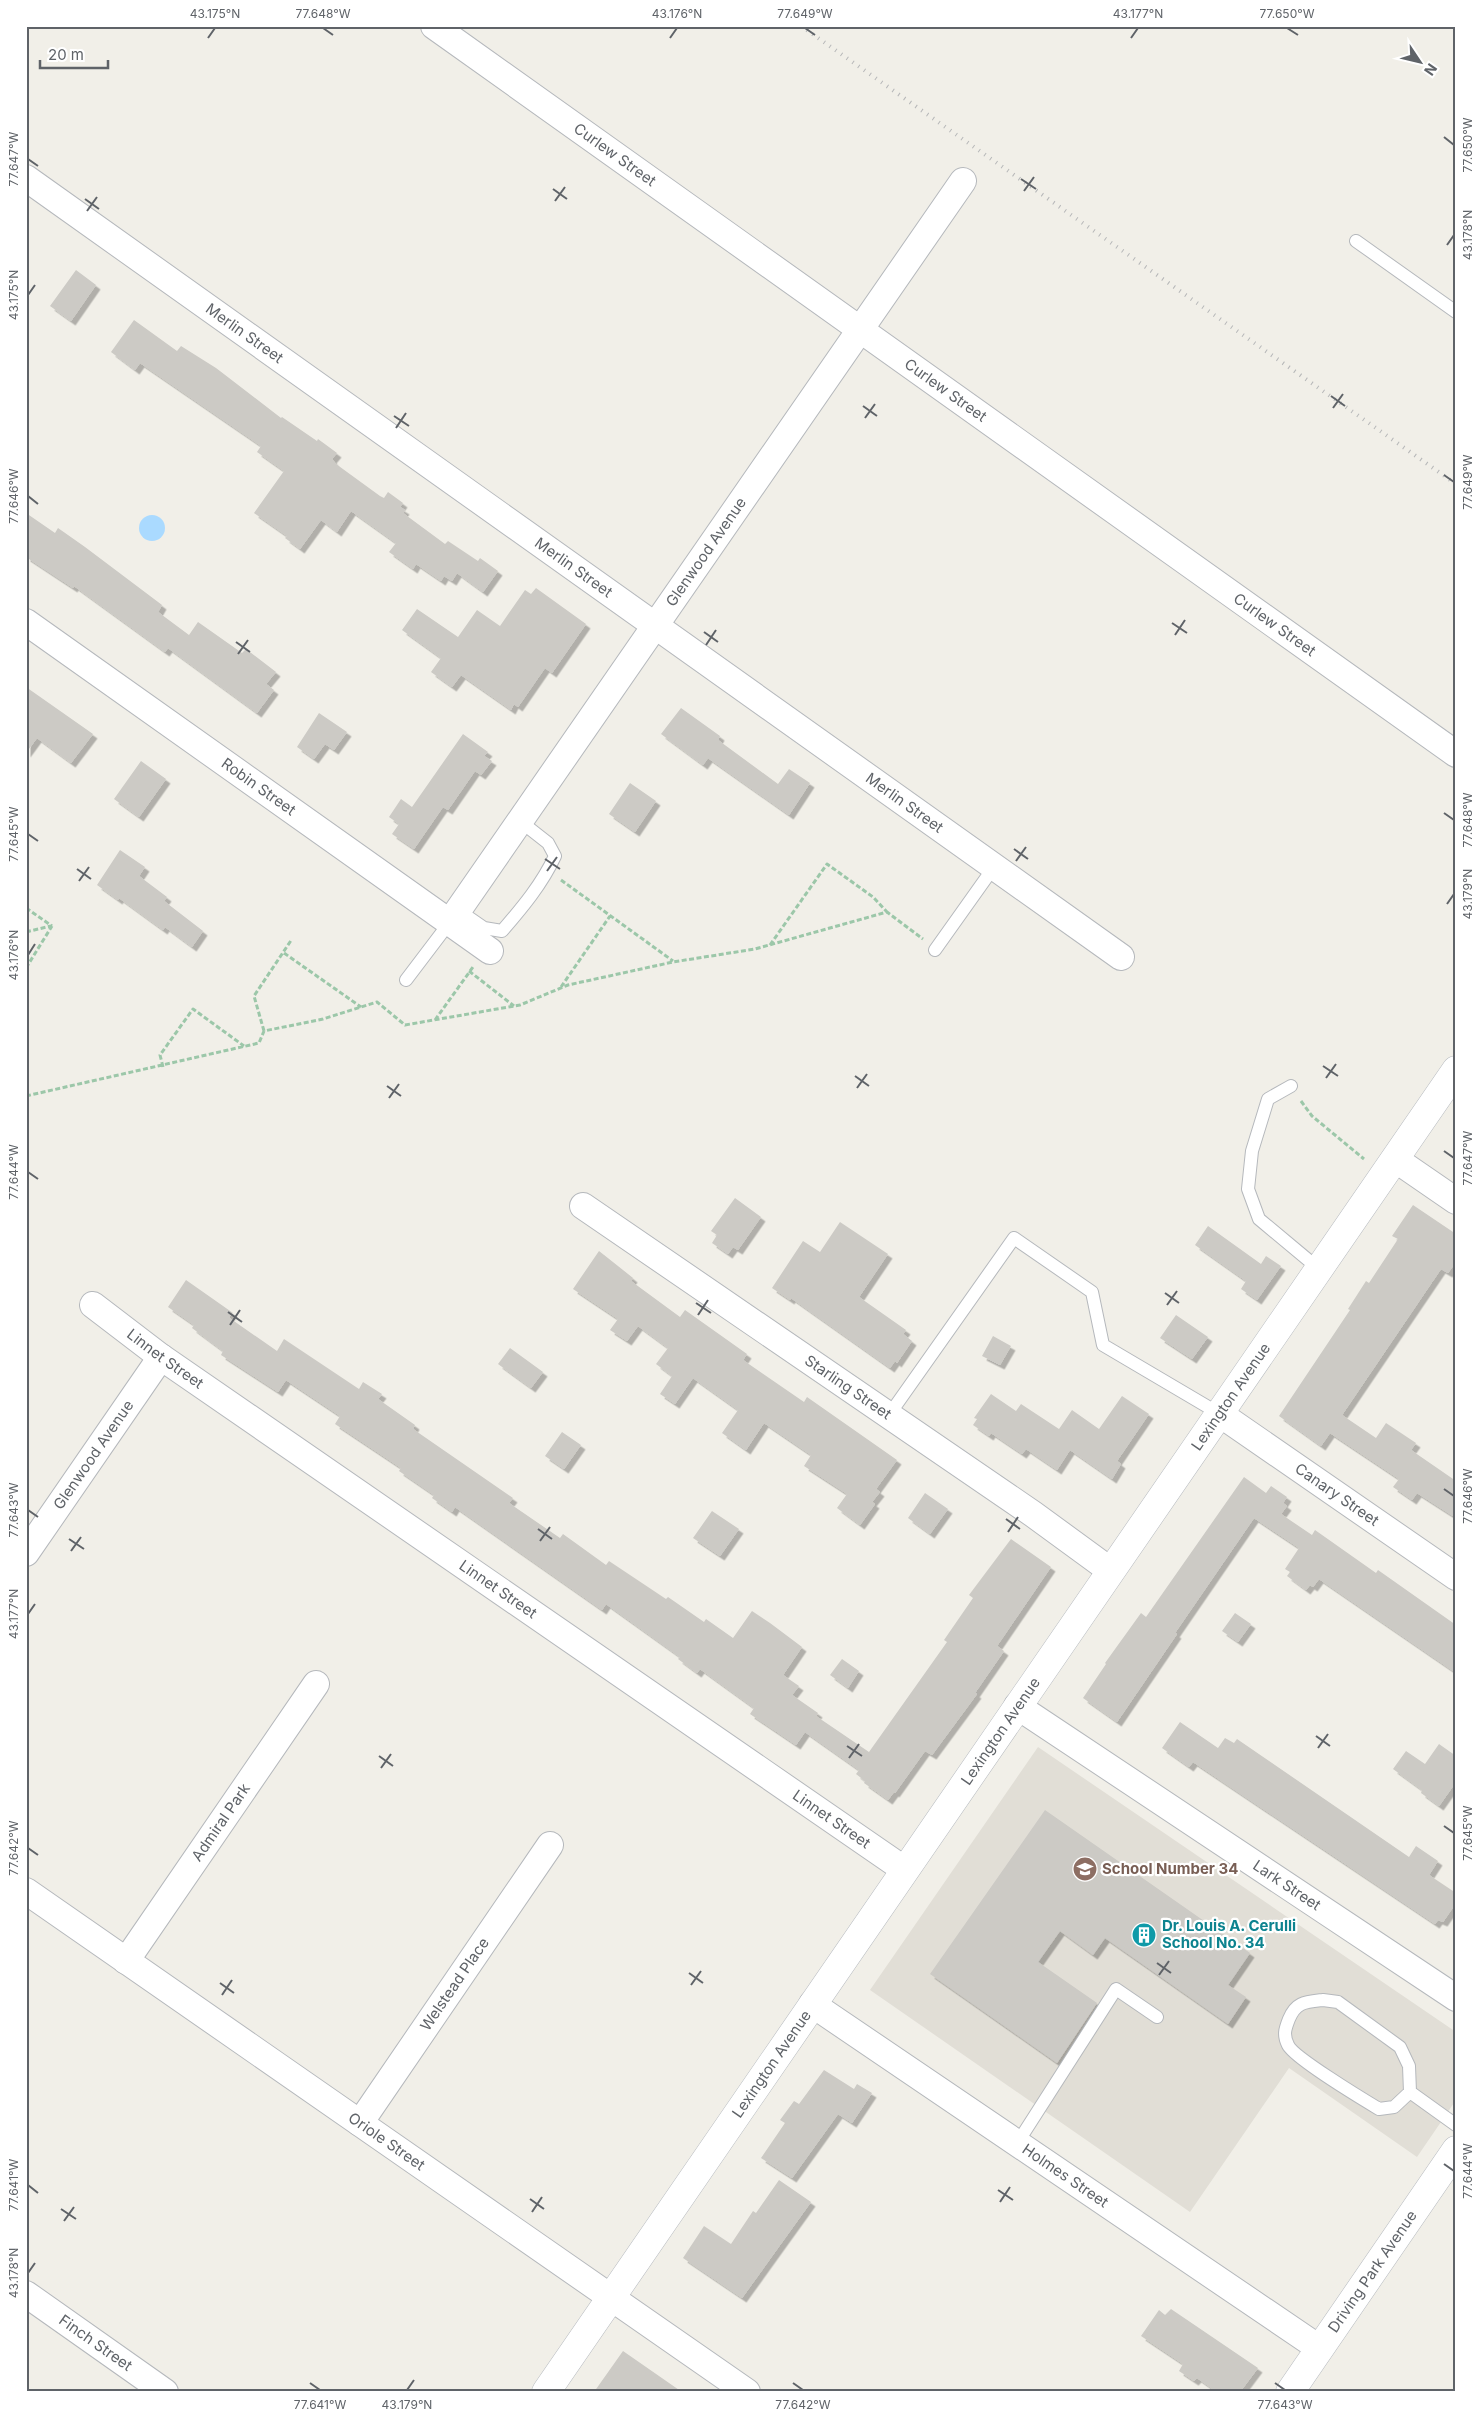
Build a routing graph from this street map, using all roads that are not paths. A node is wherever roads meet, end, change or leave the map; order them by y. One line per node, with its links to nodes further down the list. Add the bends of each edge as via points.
1 (434, 26): 6 (street, Curlew Street)
2 (26, 178): 8 (street, Merlin Street)
3 (963, 181): 6 (street, Glenwood Avenue)
4 (1356, 241): 5 (lane)
5 (1456, 312)
6 (860, 328): 8 (street, Glenwood Avenue); 9 (street, Curlew Street)
7 (26, 622): 12 (street, Robin Street)
8 (656, 626): 10 (street, Glenwood Avenue); 11 (street, Merlin Street)
9 (1456, 754)
10 (520, 821): 12 (street, Glenwood Avenue); 12 (lane, via 548,843 555,856 548,871 502,930 484,928)
11 (994, 867): 13 (lane); 15 (street, Merlin Street)
12 (454, 916): 14 (street, Robin Street); 16 (lane)
13 (935, 949)
14 (490, 951)
15 (1121, 957)
16 (406, 980)
17 (1456, 1070): 19 (main road, Lexington Avenue)
18 (1291, 1086): 22 (lane, via 1268,1100 1252,1151 1248,1189 1259,1219)
19 (1389, 1167): 20 (street); 22 (main road, Lexington Avenue)
20 (1456, 1200)
21 (583, 1206): 26 (street, Starling Street)
22 (1319, 1268): 25 (main road, Lexington Avenue)
23 (93, 1305): 24 (street, Linnet Street)
24 (161, 1357): 27 (street, Glenwood Avenue); 33 (street, Linnet Street)
25 (1220, 1414): 26 (lane, via 1103,1344 1092,1292 1014,1238); 28 (main road, Lexington Avenue); 29 (street, Canary Street)
26 (889, 1415): 28 (street, Starling Street)
27 (26, 1553)
28 (1111, 1571): 31 (main road, Lexington Avenue)
29 (1456, 1577)
30 (316, 1684): 35 (street, Admiral Park)
31 (1017, 1706): 33 (main road, Lexington Avenue); 36 (street, Lark Street)
32 (550, 1846): 40 (street, Welstead Place)
33 (905, 1870): 37 (main road, Lexington Avenue)
34 (26, 1891): 35 (street, Oriole Street)
35 (126, 1961): 40 (street, Oriole Street)
36 (1456, 1998)
37 (812, 2004): 42 (street, Holmes Street); 45 (main road, Lexington Avenue)
38 (1157, 2017): 42 (lane, via 1116,1989)
39 (1410, 2092): 39 (lane, via 1410,2066 1400,2047 1350,2010 1338,2002 1322,2000 1304,2002 1293,2009 1284,2031 1288,2047 1319,2070 1379,2109 1394,2106); 41 (lane)
40 (360, 2124): 45 (street, Oriole Street)
41 (1456, 2125)
42 (1018, 2142): 46 (street, Holmes Street)
43 (1456, 2150): 46 (main road, Driving Park Avenue)
44 (26, 2294): 47 (street, Finch Street)
45 (611, 2298): 48 (main road, Lexington Avenue); 49 (street, Oriole Street)
46 (1319, 2348): 50 (main road, Driving Park Avenue)
47 (165, 2392)
48 (546, 2392)
49 (747, 2392)
50 (1290, 2392)

